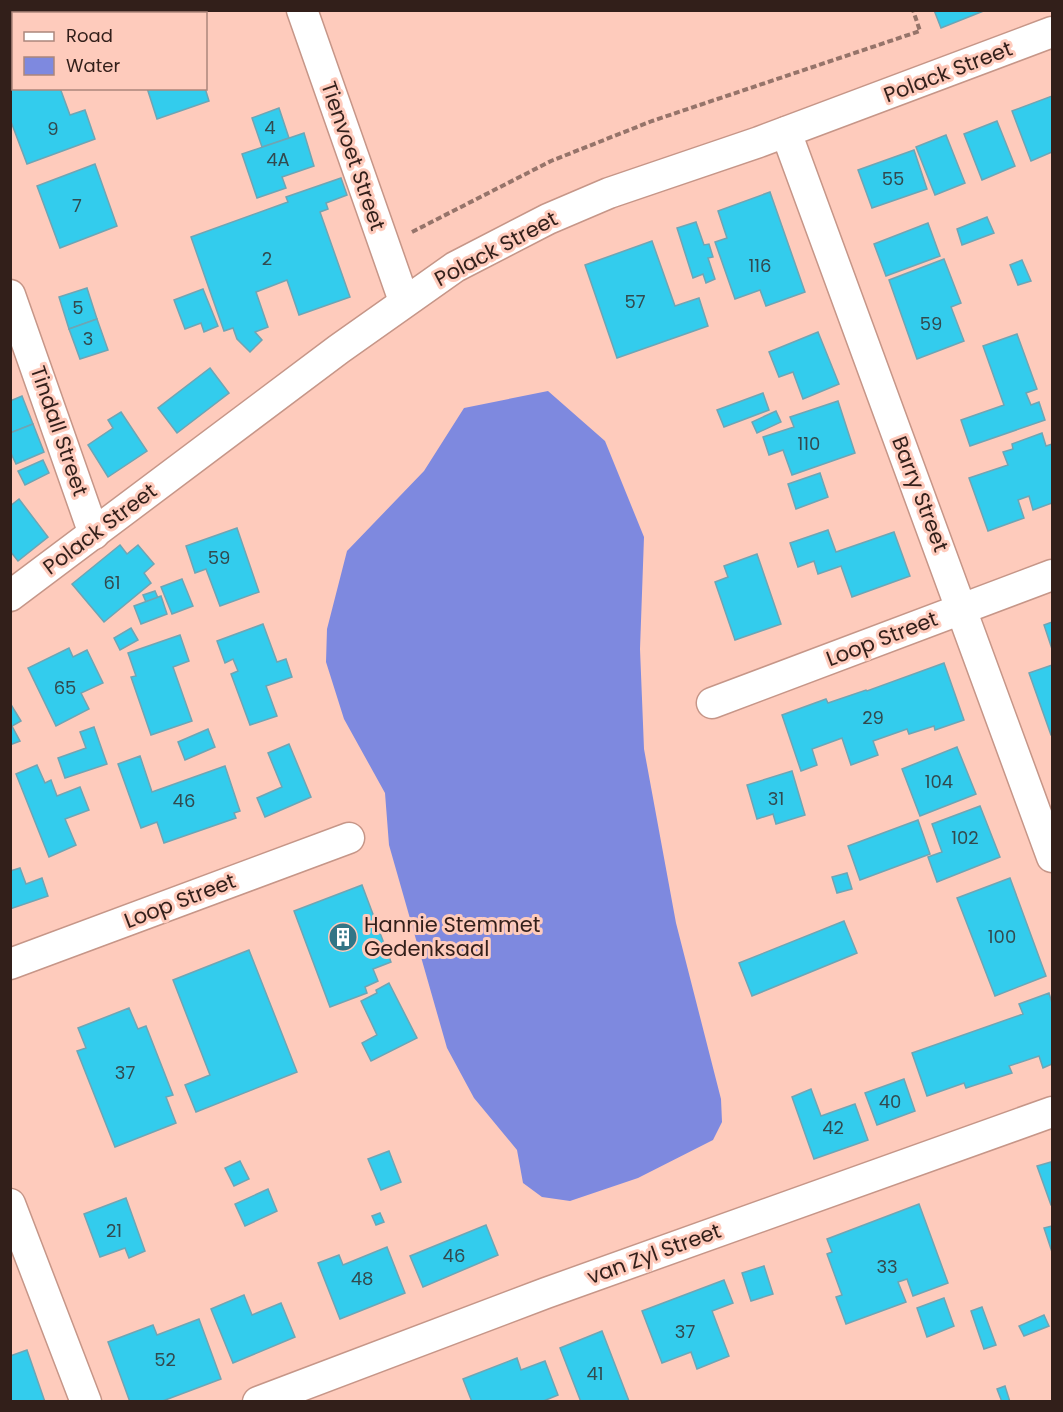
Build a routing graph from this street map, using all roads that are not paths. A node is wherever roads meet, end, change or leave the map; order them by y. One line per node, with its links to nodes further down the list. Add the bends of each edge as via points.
1 (302, 10): 5 (street, Tienvoet Street)
2 (1053, 32): 3 (street, Polack Street)
3 (786, 132): 5 (street, Polack Street, via 609,193 548,219 455,267); 9 (street, Barry Street)
4 (10, 295): 6 (street, Tindall Street)
5 (404, 301): 6 (street, Polack Street)
6 (94, 534): 8 (street, Polack Street)
7 (1053, 575): 9 (street, Loop Street)
8 (10, 596)
9 (963, 608): 10 (street, Loop Street); 12 (street, Barry Street)
10 (712, 703)
11 (349, 838): 13 (street, Loop Street)
12 (1053, 857)
13 (10, 964)
14 (1053, 1112): 17 (street, van Zyl Street, via 546,1293)
15 (10, 1204): 16 (street)
16 (86, 1401)
17 (258, 1401)

